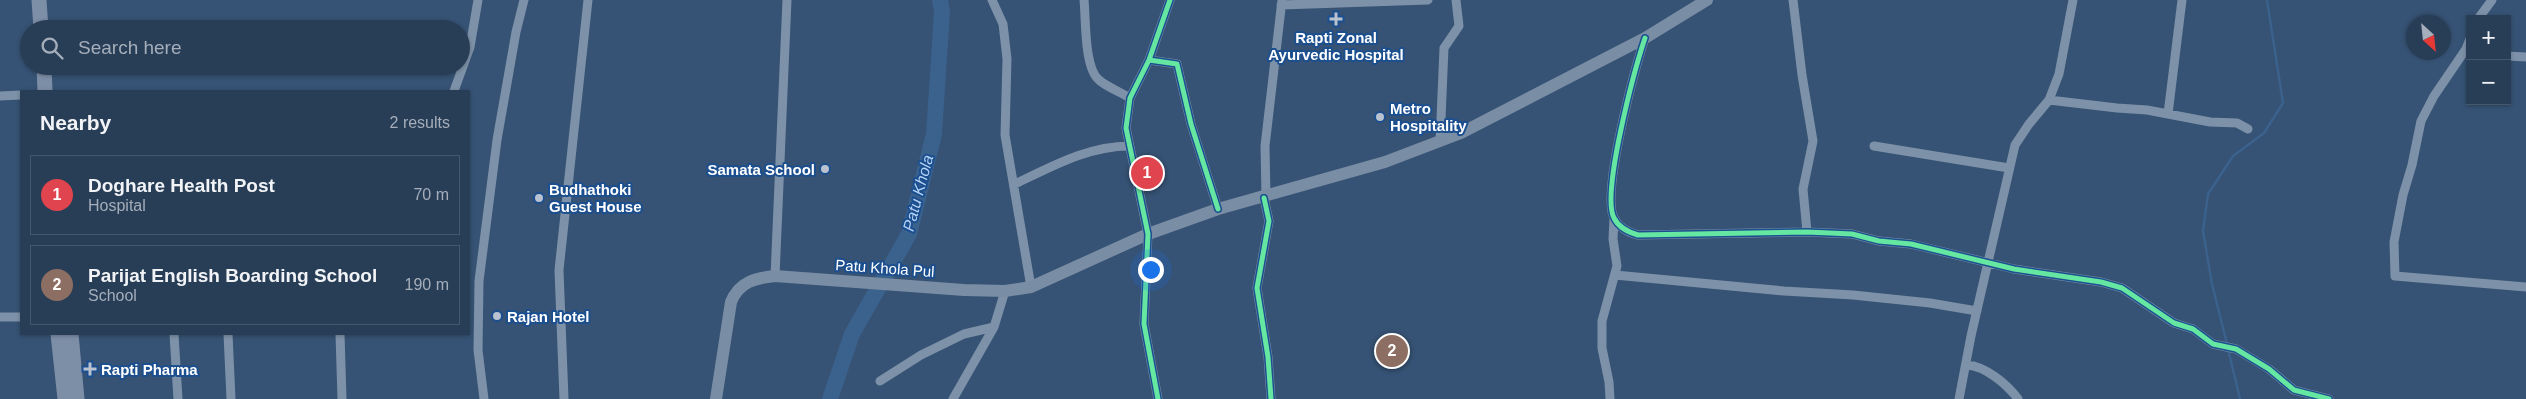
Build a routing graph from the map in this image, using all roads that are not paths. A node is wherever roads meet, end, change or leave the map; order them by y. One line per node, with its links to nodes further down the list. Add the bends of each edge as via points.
1 (39, 0): 19 (main road)
2 (478, 0): 21 (street)
3 (524, 0): 69 (street, via 496,140 479,281 478,350)
4 (588, 0): 70 (street, via 558,270)
5 (787, 0): 48 (street)
6 (992, 0): 40 (street, via 1003,24 1007,59 1005,135)
7 (1084, 0): 32 (street, via 1093,74 1100,82)
8 (1170, 0): 25 (street)
9 (1428, 0): 16 (street)
10 (1456, 0): 36 (street, via 1460,26 1444,48)
11 (1707, 0): 20 (main road, Patu Khola Pul)
12 (1793, 0): 44 (street, via 1813,141 1803,189)
13 (2073, 0): 33 (street, via 2059,74)
14 (2182, 0): 34 (street)
15 (2492, 0): 18 (street)
16 (1391, 1): 17 (street)
17 (1281, 3): 41 (street, via 1265,146)
18 (2481, 15)
19 (40, 20)
20 (1645, 38): 36 (main road, Patu Khola Pul); 43 (street, via 1632,77 1615,163 1610,196)
21 (470, 47)
22 (2466, 53): 50 (street, via 2434,96 2421,121 2394,242 2396,276)
23 (2511, 56): 24 (street)
24 (2526, 57)
25 (1149, 60): 32 (street); 42 (street, via 1177,64 1191,124)
26 (44, 75): 28 (main road)
27 (460, 75): 29 (street)
28 (45, 90)
29 (454, 90)
30 (20, 95): 31 (street)
31 (0, 96)
32 (1130, 98): 37 (street, via 1126,128)
33 (2050, 100): 34 (street); 39 (street, via 2015,145)
34 (2168, 114): 35 (street, via 2210,122 2237,123)
35 (2248, 129)
36 (1440, 142): 41 (main road, Patu Khola Pul)
37 (1128, 146): 40 (street, via 1109,146 1088,152); 45 (street)
38 (1874, 146): 39 (street)
39 (2009, 168): 46 (street)
40 (1015, 184): 49 (street)
41 (1265, 198): 42 (main road, Patu Khola Pul); 74 (street, via 1269,220 1257,288)
42 (1218, 209): 45 (main road, Patu Khola Pul)
43 (1614, 218): 44 (street, via 1628,232 1638,235); 47 (street)
44 (1807, 232): 46 (street, via 1852,234 1911,244)
45 (1148, 234): 49 (main road, Patu Khola Pul); 73 (street, via 1144,324)
46 (1989, 263): 52 (street); 63 (street, via 2122,288 2174,323 2193,329 2213,344 2236,349 2269,369)
47 (1615, 275): 52 (street, via 1853,294); 75 (street, via 1602,321 1602,348)
48 (775, 276): 51 (main road, Patu Khola Pul); 71 (main road, Patu Khola Pul, via 750,280 734,292)
49 (1031, 287): 51 (main road, Patu Khola Pul)
50 (2526, 287)
51 (1006, 291): 55 (street)
52 (1978, 311): 61 (street)
53 (0, 317): 54 (street)
54 (20, 317)
55 (994, 327): 62 (street, via 964,334); 72 (street)
56 (58, 335): 64 (main road)
57 (71, 335): 65 (main road)
58 (174, 335): 66 (street)
59 (228, 335): 67 (street)
60 (340, 335): 68 (street)
61 (1967, 366): 76 (street); 77 (street, via 1985,370)
62 (880, 381)
63 (2295, 395): 78 (street)
64 (65, 399)
65 (77, 399)
66 (178, 399)
67 (231, 399)
68 (342, 399)
69 (484, 399)
70 (564, 399)
71 (716, 399)
72 (953, 399)
73 (1158, 399)
74 (1271, 399)
75 (1610, 399)
76 (1959, 399)
77 (2018, 399)
78 (2329, 399)

